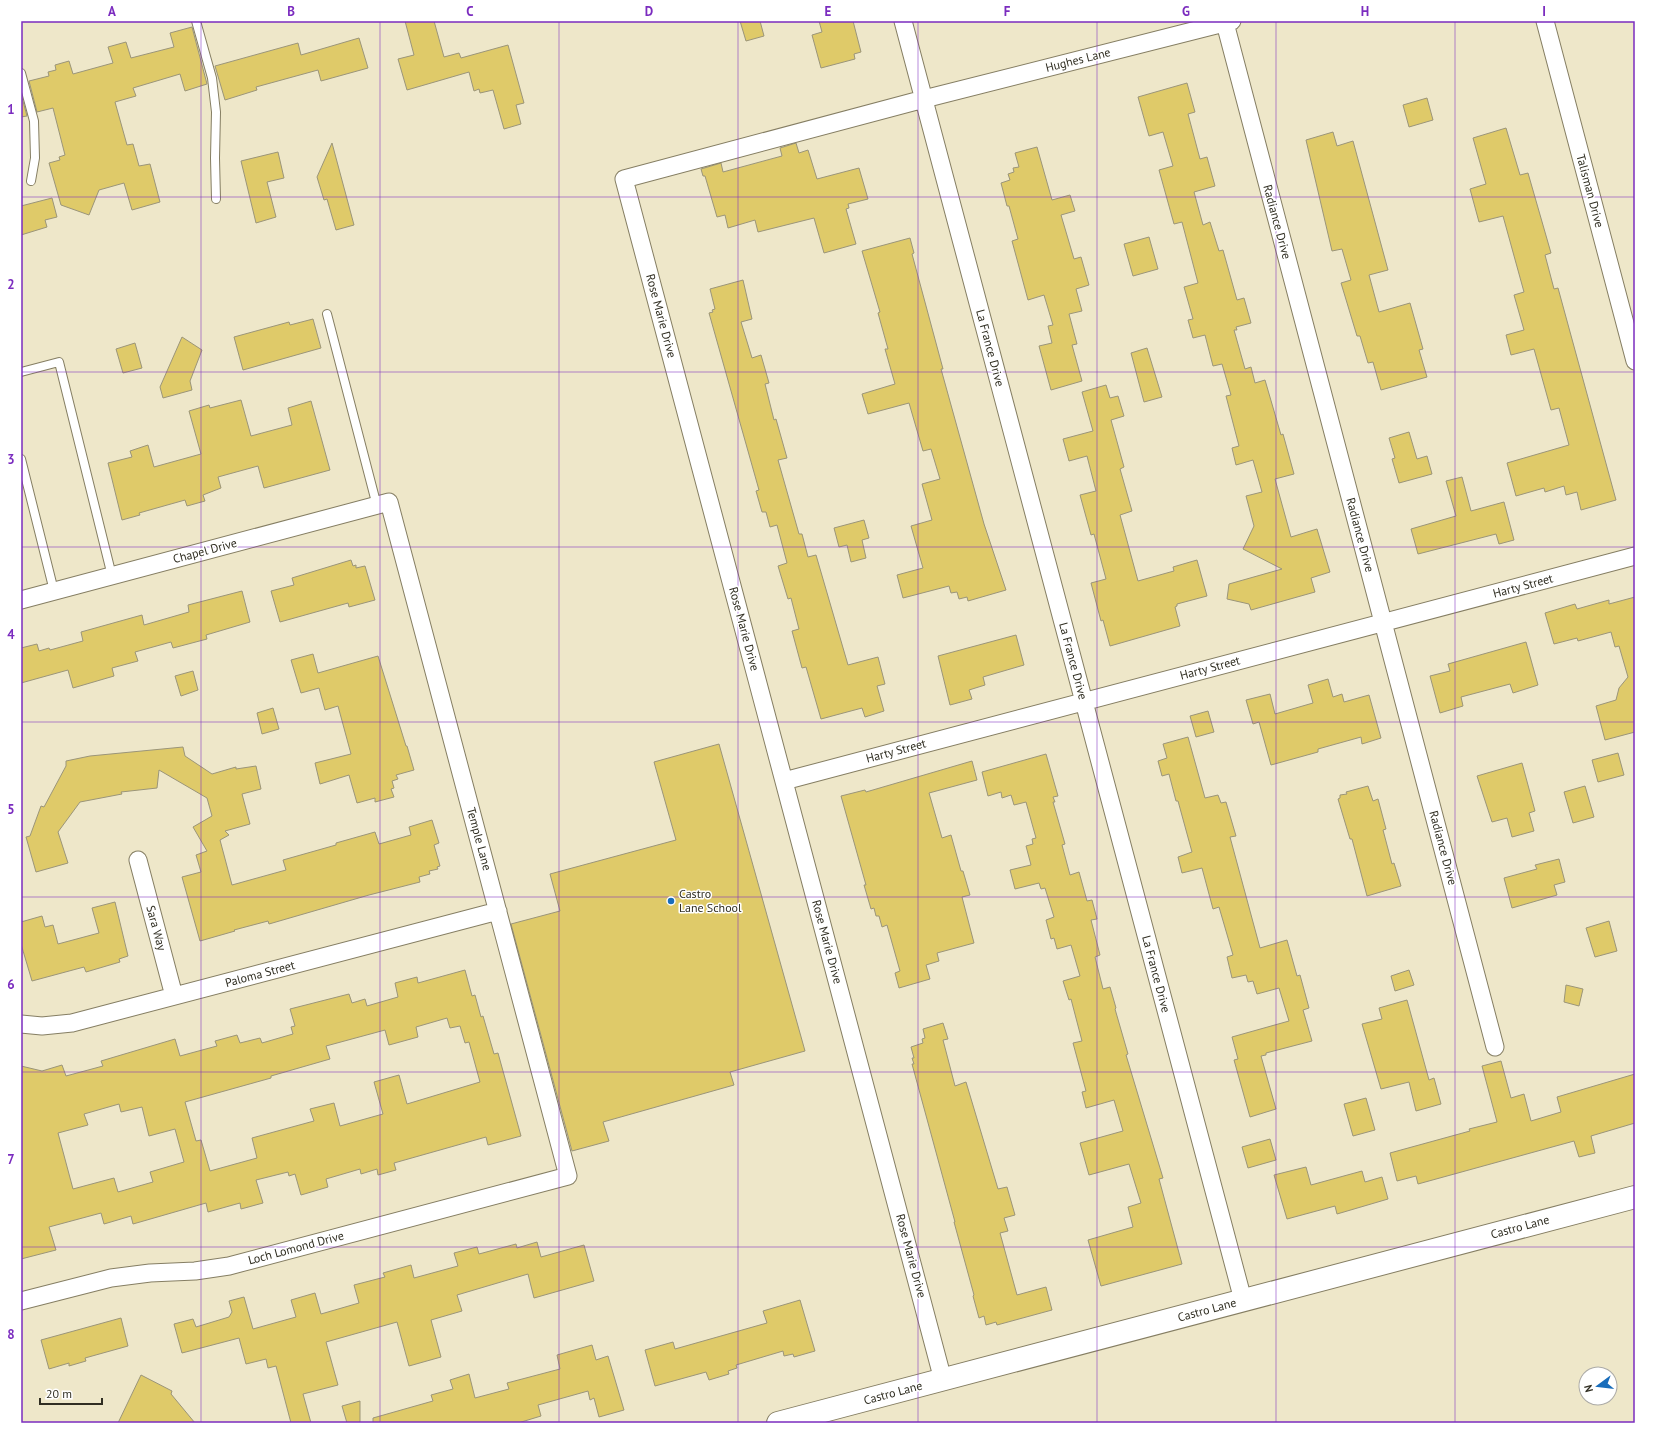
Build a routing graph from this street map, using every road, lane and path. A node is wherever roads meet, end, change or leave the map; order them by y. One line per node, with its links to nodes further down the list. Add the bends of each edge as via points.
1 (196, 21): 8 (lane, via 212,78 216,112)
2 (903, 21): 6 (street, La France Drive)
3 (1545, 21): 10 (street, Talisman Drive)
4 (1228, 22): 6 (street, Hughes Lane); 18 (street, Radiance Drive)
5 (21, 73): 7 (lane, via 34,121 35,158)
6 (924, 99): 19 (street, La France Drive); 20 (street, Rose Marie Drive, via 624,179)
7 (31, 181)
8 (216, 199)
9 (327, 314): 13 (lane)
10 (1635, 361)
11 (21, 372): 15 (lane, via 59,362)
12 (21, 458): 16 (lane)
13 (383, 504): 15 (street, Chapel Drive); 22 (street, Temple Lane)
14 (1635, 556): 18 (street, Harty Street)
15 (112, 576): 16 (street, Chapel Drive)
16 (54, 591): 17 (street, Chapel Drive)
17 (21, 600)
18 (1383, 623): 19 (street, Harty Street); 25 (street, Radiance Drive)
19 (1084, 702): 20 (street, Harty Street); 28 (street, La France Drive)
20 (784, 781): 30 (street, Rose Marie Drive)
21 (138, 860): 23 (street, Sara Way)
22 (498, 911): 23 (street, Paloma Street); 26 (street, Temple Lane)
23 (174, 996): 24 (street, Paloma Street, via 72,1023 42,1026)
24 (21, 1024)
25 (1495, 1047)
26 (568, 1176): 29 (street, Loch Lomond Drive, via 229,1266 195,1272 150,1273 111,1278)
27 (1635, 1197): 28 (street, Castro Lane)
28 (1243, 1300): 30 (street, Castro Lane)
29 (21, 1301)
30 (944, 1380): 31 (street, Castro Lane)
31 (778, 1423)

